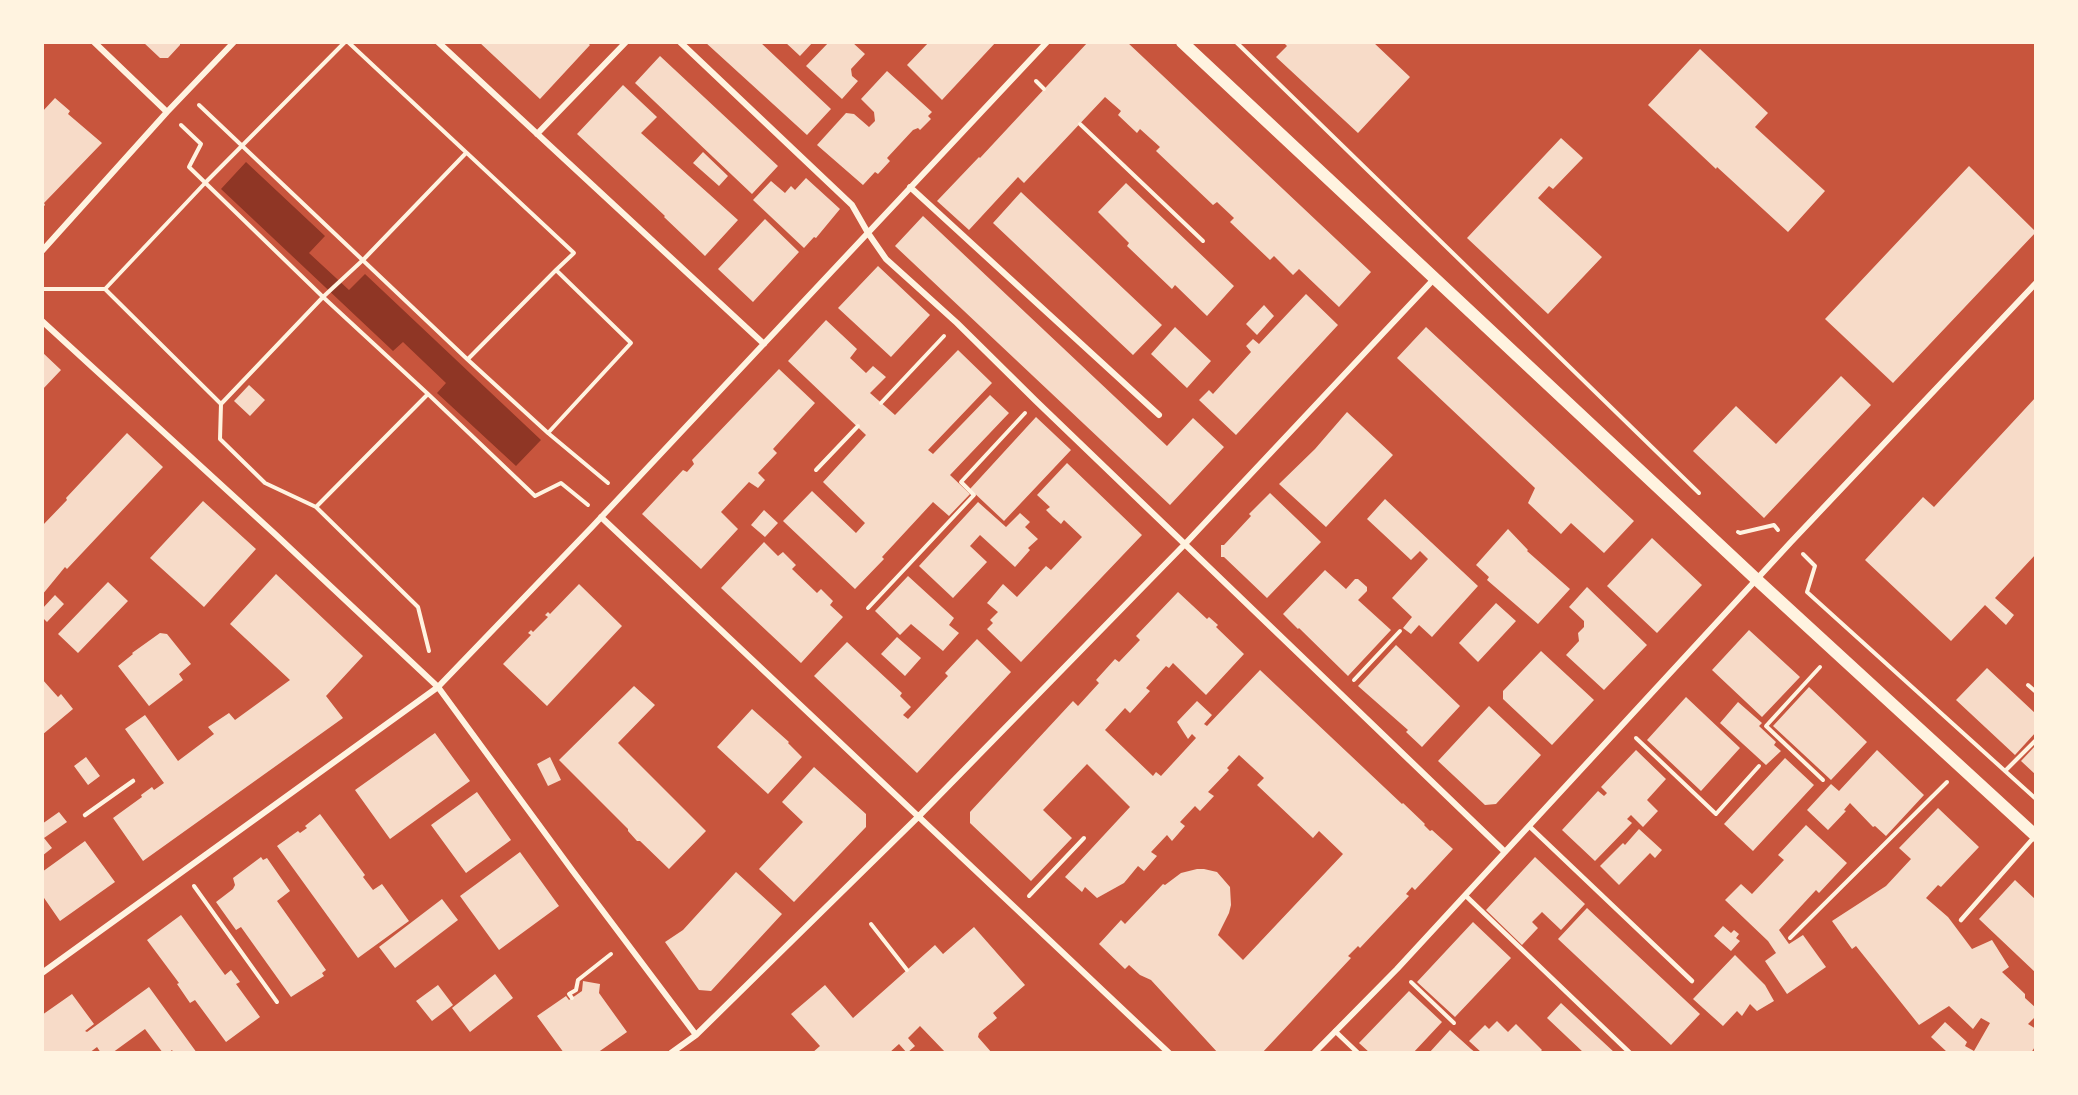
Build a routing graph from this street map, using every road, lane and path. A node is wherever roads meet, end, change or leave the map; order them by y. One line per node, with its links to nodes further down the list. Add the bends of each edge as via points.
1 (94, 42): 11 (street)
2 (234, 42): 10 (street)
3 (347, 42): 14 (path); 15 (path)
4 (438, 42): 13 (street)
5 (626, 42): 13 (street)
6 (680, 42): 18 (street, via 852,205)
7 (1047, 42): 17 (street)
8 (1182, 42): 23 (main road)
9 (1236, 42): 41 (path)
10 (186, 92): 11 (street); 14 (path)
11 (167, 111): 16 (path, via 201,144 189,167); 20 (street)
12 (1080, 124): 19 (path)
13 (537, 134): 30 (street)
14 (242, 147): 16 (path); 21 (path)
15 (466, 153): 21 (path); 22 (path, via 574,253)
16 (206, 183): 26 (path); 27 (path)
17 (910, 187): 18 (street); 36 (street)
18 (868, 233): 29 (street, via 886,259); 30 (street)
19 (1203, 241)
20 (42, 251)
21 (364, 259): 27 (path); 31 (path)
22 (556, 270): 31 (path); 38 (path, via 630,343)
23 (1434, 279): 46 (street); 48 (main road)
24 (2036, 283): 45 (street)
25 (42, 289): 26 (path)
26 (105, 289): 35 (path)
27 (323, 297): 32 (path); 35 (path)
28 (42, 321): 53 (street)
29 (957, 323): 33 (street); 34 (path)
30 (764, 344): 40 (street)
31 (467, 359): 38 (path)
32 (428, 394): 42 (path); 43 (path, via 535,496 561,483)
33 (1036, 401): 46 (street); 49 (path, via 961,482 974,495)
34 (881, 403)
35 (221, 404): 42 (path, via 220,439 266,483)
36 (1159, 415)
37 (858, 426): 39 (path)
38 (548, 433): 40 (path)
39 (816, 470)
40 (622, 494): 43 (street)
41 (1706, 500)
42 (316, 507): 53 (path, via 418,607)
43 (601, 517): 53 (street); 65 (street)
44 (1731, 525): 45 (path, via 1740,533 1774,525)
45 (1791, 542): 48 (street)
46 (1185, 544): 55 (street); 65 (street)
47 (1815, 566): 60 (path, via 1807,592)
48 (1756, 579): 51 (main road); 56 (street)
49 (868, 608)
50 (1400, 631): 55 (path)
51 (1835, 651): 59 (main road); 62 (path, via 1766,726)
52 (2028, 685): 54 (path)
53 (438, 687): 70 (street); 76 (street)
54 (2036, 692)
55 (1341, 694): 69 (street)
56 (1622, 725): 58 (path, via 1716,814); 66 (street)
57 (2036, 740): 60 (path)
58 (1759, 766)
59 (1962, 767): 67 (main road); 75 (path)
60 (2005, 771): 63 (path)
61 (133, 780): 64 (lane)
62 (1823, 780)
63 (2036, 799)
64 (85, 815)
65 (919, 816): 72 (street); 85 (street)
66 (1529, 826): 69 (street); 80 (lane)
67 (2036, 836): 73 (lane)
68 (1084, 838): 72 (path)
69 (1505, 852): 71 (street)
70 (183, 870): 79 (street); 82 (path)
71 (1465, 895): 77 (street); 90 (lane)
72 (1017, 909): 87 (street)
73 (1960, 920)
74 (871, 924): 78 (path)
75 (1790, 938)
76 (626, 942): 81 (path, via 578,980 576,990 569,994); 85 (street)
77 (1397, 969): 83 (path); 84 (street)
78 (908, 970)
79 (42, 973)
80 (1692, 981)
81 (572, 998)
82 (277, 1002)
83 (1454, 1023)
84 (1335, 1031): 88 (street); 89 (lane)
85 (696, 1035): 86 (street)
86 (671, 1053)
87 (1169, 1053)
88 (1314, 1053)
89 (1358, 1053)
90 (1630, 1053)

